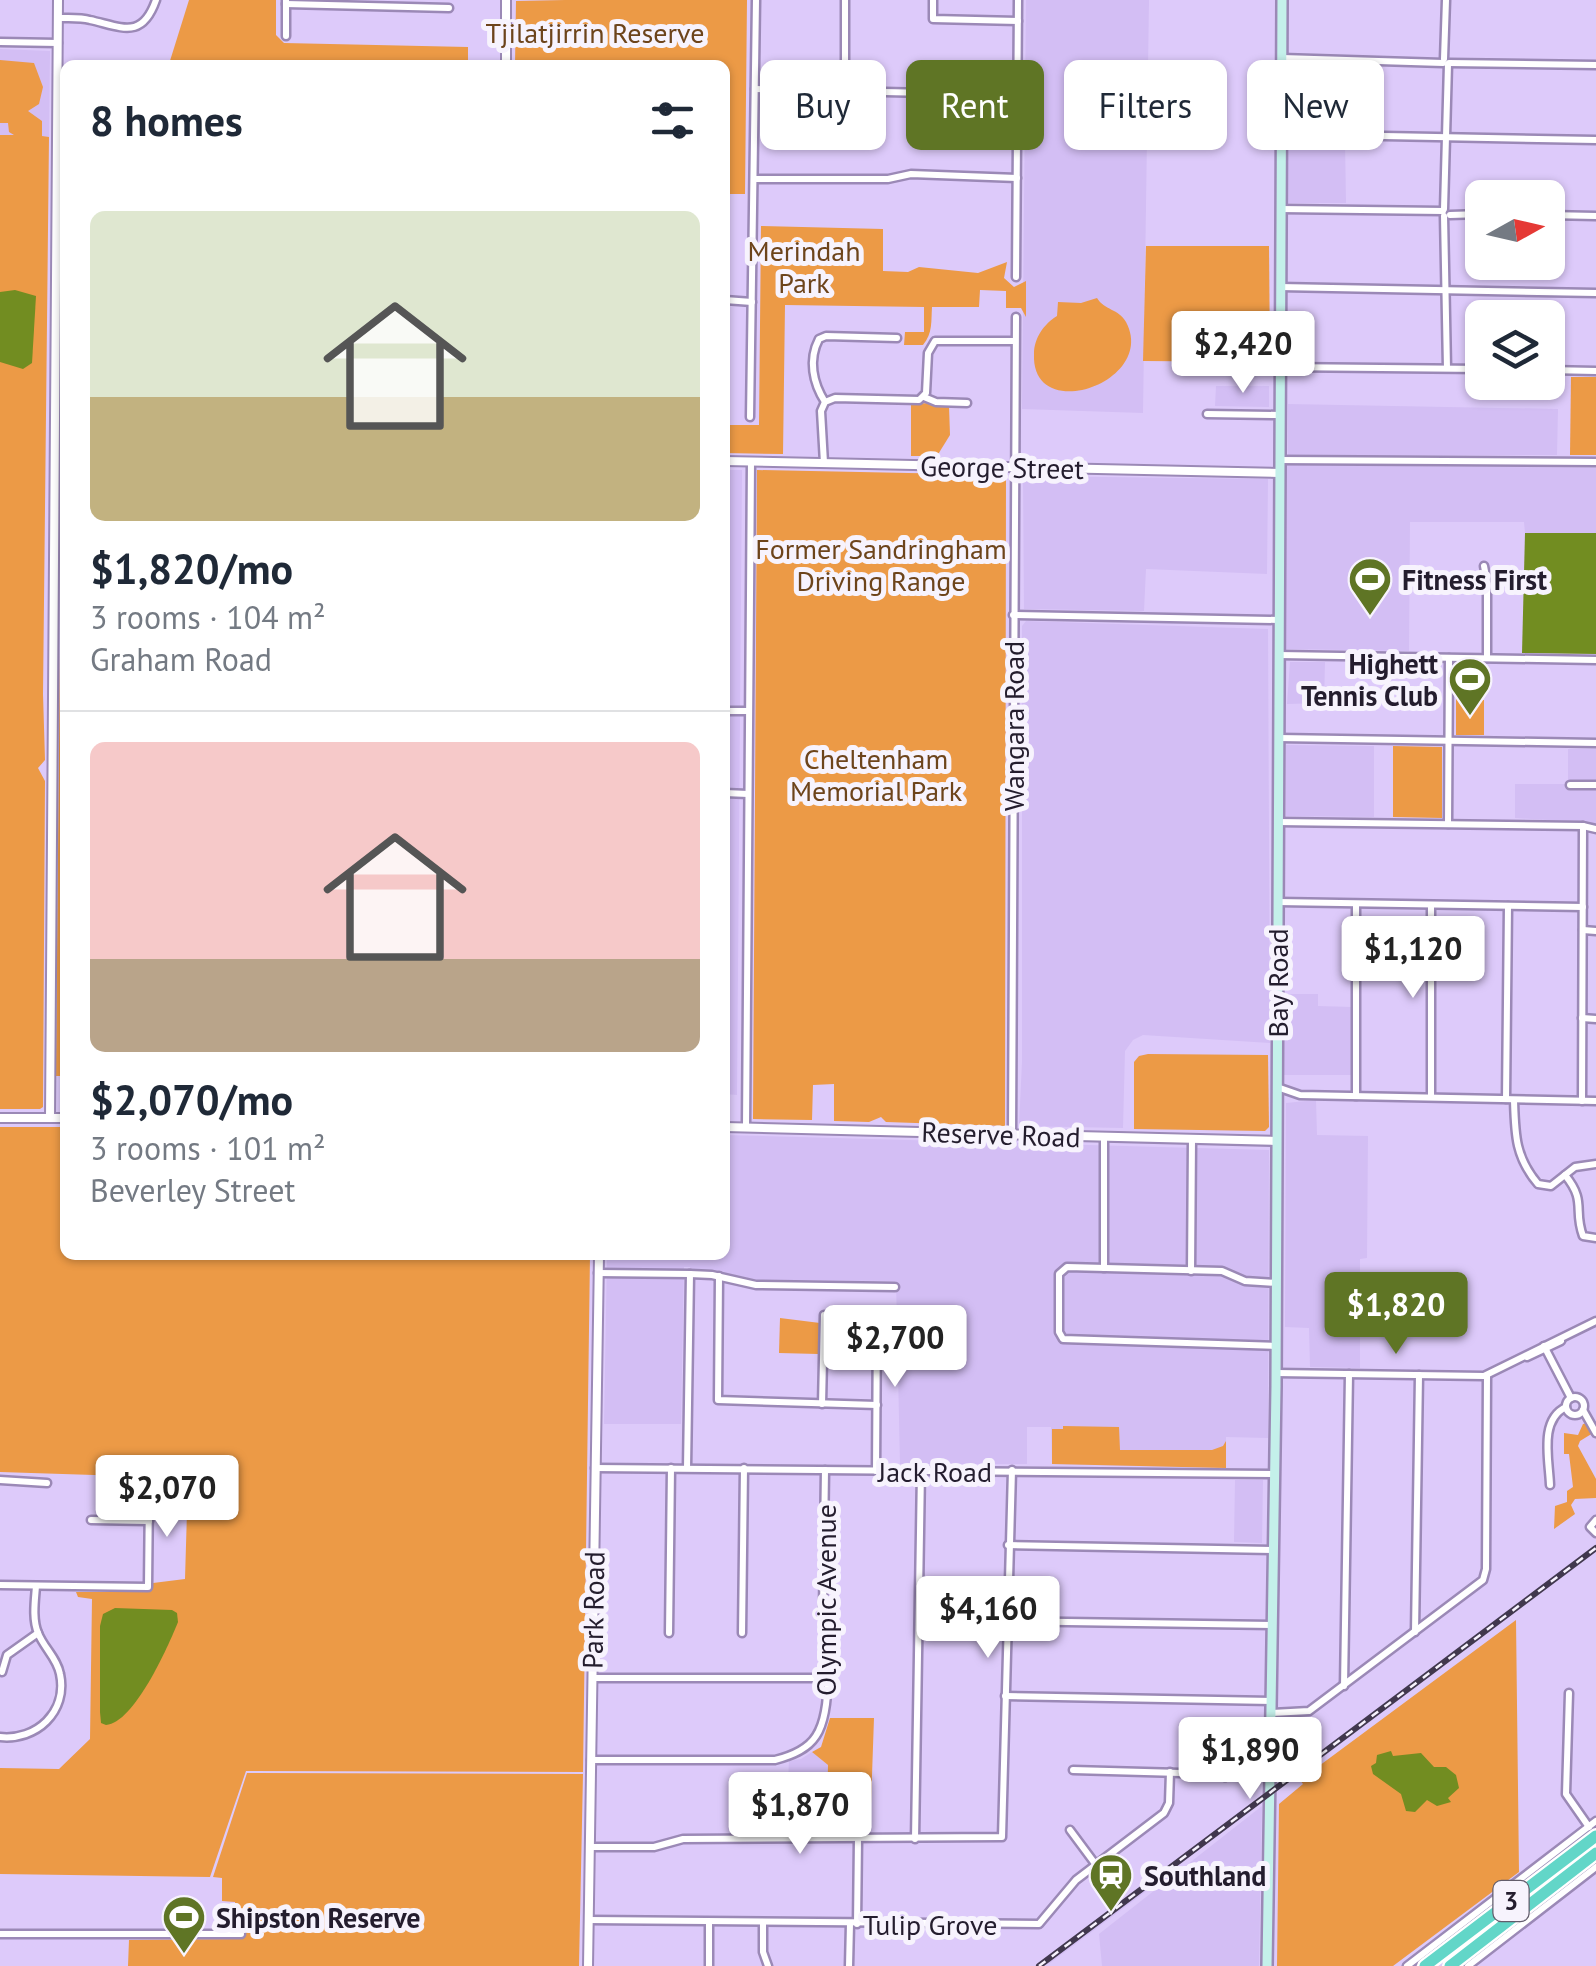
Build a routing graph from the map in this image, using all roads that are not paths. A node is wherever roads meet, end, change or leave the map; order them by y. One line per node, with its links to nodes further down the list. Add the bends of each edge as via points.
1 (58, 0): 12 (street)
2 (156, 0): 12 (street, via 147,19 133,28)
3 (506, 0): 18 (street)
4 (756, 0): 24 (street)
5 (846, 0): 19 (street)
6 (933, 0): 13 (street, via 933,18)
7 (1018, 0): 13 (street)
8 (1282, 0): 17 (main road, Bay Road)
9 (1446, 0): 21 (street)
10 (286, 2): 11 (street); 14 (street)
11 (449, 8)
12 (58, 18): 16 (street)
13 (1018, 21): 20 (street)
14 (286, 36)
15 (0, 42): 16 (street)
16 (58, 43): 23 (street)
17 (1282, 58): 21 (street)
18 (506, 60)
19 (845, 60)
20 (1018, 60)
21 (1445, 62): 22 (street); 27 (street)
22 (1596, 64)
23 (60, 80)
24 (755, 88): 25 (street); 32 (street)
25 (760, 88)
26 (1384, 137): 27 (street)
27 (1446, 138): 28 (street); 35 (street)
28 (1596, 140)
29 (1017, 150): 31 (street)
30 (1280, 150): 34 (main road, Bay Road)
31 (1017, 176): 32 (street); 39 (street)
32 (754, 177): 44 (street)
33 (60, 192): 104 (street)
34 (1280, 209): 35 (street); 40 (main road, Bay Road)
35 (1445, 213): 36 (street); 41 (street)
36 (1465, 213)
37 (1565, 215): 38 (street)
38 (1596, 216)
39 (1016, 277)
40 (1280, 286): 41 (street); 48 (main road, Bay Road)
41 (1446, 290): 42 (street); 49 (street)
42 (1596, 292)
43 (730, 300): 44 (street)
44 (752, 300): 58 (street)
45 (1016, 317): 47 (street, Wangara Road)
46 (896, 338): 54 (street, via 818,339 814,378)
47 (1016, 342): 53 (street, via 935,342 928,350); 64 (street, Wangara Road)
48 (1280, 367): 49 (street); 57 (main road, Bay Road)
49 (1448, 368): 50 (street)
50 (1465, 368)
51 (1565, 370): 52 (street)
52 (1596, 371)
53 (924, 396): 54 (street); 55 (street)
54 (826, 402): 63 (street)
55 (967, 403)
56 (1206, 414): 57 (street)
57 (1280, 415): 59 (main road, Bay Road)
58 (750, 417)
59 (1279, 460): 62 (street); 65 (main road, Bay Road)
60 (730, 462): 61 (street, George Street)
61 (751, 462): 63 (street, George Street); 74 (street)
62 (1596, 462)
63 (824, 464): 64 (street, George Street)
64 (1014, 467): 65 (street, George Street); 67 (street, Wangara Road)
65 (1279, 473): 68 (main road, Bay Road)
66 (1484, 566): 71 (street)
67 (1013, 615): 68 (street); 108 (street, Wangara Road)
68 (1278, 620): 69 (main road, Bay Road)
69 (1278, 655): 70 (street); 75 (main road, Bay Road)
70 (1449, 658): 71 (street); 76 (street)
71 (1487, 658): 72 (street)
72 (1596, 660)
73 (730, 711): 74 (street)
74 (748, 711): 81 (street)
75 (1278, 738): 76 (street); 82 (main road, Bay Road)
76 (1448, 741): 77 (street); 83 (street)
77 (1596, 743)
78 (1570, 784): 79 (street)
79 (1596, 785)
80 (730, 793): 81 (street)
81 (748, 794): 107 (street)
82 (1278, 822): 83 (street); 86 (main road, Bay Road)
83 (1448, 824): 84 (street)
84 (1583, 826): 85 (street); 90 (street)
85 (1596, 829)
86 (1278, 902): 87 (street); 95 (main road, Bay Road)
87 (1356, 904): 88 (street); 97 (street)
88 (1432, 905): 89 (street); 98 (street)
89 (1508, 906): 90 (street); 99 (street)
90 (1583, 906): 91 (street)
91 (1582, 930): 92 (street); 93 (street)
92 (1596, 931)
93 (1582, 1018): 94 (street); 101 (street)
94 (1596, 1019)
95 (1277, 1088): 96 (street); 100 (main road, Bay Road)
96 (1300, 1095): 97 (street); 100 (street)
97 (1356, 1096): 98 (street)
98 (1432, 1097): 99 (street)
99 (1510, 1100): 101 (street); 113 (street, via 1524,1167 1542,1187)
100 (1277, 1101): 111 (main road, Bay Road)
101 (1582, 1101): 102 (street)
102 (1596, 1101)
103 (0, 1118): 104 (street)
104 (50, 1118): 105 (street)
105 (60, 1118)
106 (730, 1127): 107 (street, Reserve Road)
107 (746, 1127): 108 (street, Reserve Road)
108 (1012, 1134): 109 (street, Reserve Road)
109 (1104, 1137): 110 (street, Reserve Road); 116 (street)
110 (1192, 1139): 111 (street, Reserve Road); 117 (street)
111 (1276, 1140): 121 (main road, Bay Road)
112 (1596, 1164): 113 (street)
113 (1566, 1174): 114 (street, via 1580,1196 1582,1236)
114 (1596, 1238)
115 (598, 1260): 118 (street, Park Road)
116 (1104, 1268): 117 (street); 126 (street, via 1067,1267 1059,1274 1062,1338)
117 (1192, 1271): 121 (street)
118 (598, 1273): 119 (street); 138 (street, Park Road)
119 (690, 1274): 120 (street); 140 (street)
120 (719, 1276): 122 (street, via 756,1285); 133 (street, via 718,1400)
121 (1276, 1283): 126 (main road, Bay Road)
122 (895, 1287)
123 (824, 1315): 133 (street)
124 (877, 1317): 134 (street)
125 (1596, 1321): 127 (street)
126 (1276, 1346): 128 (main road, Bay Road)
127 (1546, 1349): 131 (street); 132 (street)
128 (1276, 1373): 129 (street); 146 (main road, Bay Road)
129 (1348, 1374): 130 (street); 168 (street)
130 (1418, 1375): 131 (street); 162 (street)
131 (1488, 1376): 162 (street, via 1486,1574)
132 (1574, 1398): 135 (street); 136 (street)
133 (822, 1404): 134 (street)
134 (877, 1405): 144 (street)
135 (1566, 1407): 136 (street, via 1572,1414); 149 (street, via 1550,1424)
136 (1583, 1410): 137 (street)
137 (1596, 1433)
138 (596, 1468): 139 (street, Jack Road); 166 (street, Park Road)
139 (671, 1468): 140 (street, Jack Road); 161 (street)
140 (687, 1468): 141 (street, Jack Road)
141 (744, 1468): 142 (street, Jack Road); 164 (street)
142 (825, 1470): 144 (street, Jack Road); 167 (street, Olympic Avenue)
143 (1010, 1470): 145 (street, Jack Road); 146 (street, Jack Road); 155 (street)
144 (876, 1471): 145 (street, Jack Road)
145 (921, 1471): 181 (street)
146 (1276, 1474): 156 (main road, Bay Road)
147 (0, 1480): 148 (street)
148 (48, 1483)
149 (1550, 1485)
150 (149, 1492): 153 (street)
151 (91, 1520): 153 (street)
152 (1596, 1520): 154 (street, via 1590,1527)
153 (149, 1521): 158 (street, via 148,1587)
154 (1596, 1533)
155 (1008, 1546): 156 (street); 159 (street)
156 (1274, 1550): 160 (main road, Bay Road)
157 (0, 1585): 158 (street)
158 (36, 1586): 163 (street)
159 (1007, 1622): 160 (street); 170 (street)
160 (1273, 1626): 171 (main road, Bay Road)
161 (668, 1632)
162 (1415, 1632): 168 (street)
163 (38, 1633): 165 (street, via 7,1655); 173 (street, via 59,1671 59,1702 35,1731)
164 (742, 1633)
165 (2, 1672)
166 (592, 1678): 167 (street); 174 (street, Park Road)
167 (826, 1678): 174 (street, Olympic Avenue, via 816,1737 780,1760)
168 (1344, 1686): 172 (street, via 1306,1713)
169 (1569, 1693): 178 (street, via 1566,1794)
170 (1005, 1696): 171 (street); 181 (street, via 1002,1837)
171 (1272, 1700): 172 (main road, Bay Road)
172 (1272, 1713): 198 (main road, Bay Road)
173 (0, 1737)
174 (592, 1760): 182 (street, Park Road)
175 (1072, 1770): 176 (street)
176 (1170, 1772): 177 (street); 184 (street, Tulip Grove, via 1164,1813)
177 (1225, 1777)
178 (1594, 1828): 186 (highway, 3)
179 (1070, 1830): 184 (street)
180 (858, 1839): 181 (street); 182 (street, via 683,1839 654,1847); 191 (street)
181 (915, 1839)
182 (590, 1847): 188 (street, Park Road)
183 (1596, 1853): 187 (highway, 3)
184 (1096, 1865): 191 (street, Tulip Grove, via 1039,1924)
185 (1596, 1867): 202 (street)
186 (1518, 1888): 187 (highway); 199 (street); 200 (highway, 3)
187 (1530, 1904): 201 (highway, 3)
188 (589, 1922): 189 (street, Tulip Grove); 194 (street, Park Road)
189 (710, 1922): 190 (street, Tulip Grove); 195 (street)
190 (763, 1923): 191 (street, Tulip Grove); 196 (street)
191 (853, 1924): 197 (street)
192 (0, 1934): 193 (street)
193 (241, 1934)
194 (588, 1966)
195 (708, 1966)
196 (768, 1966)
197 (849, 1966)
198 (1268, 1966)
199 (1407, 1966)
200 (1426, 1966)
201 (1450, 1966)
202 (1468, 1966)

